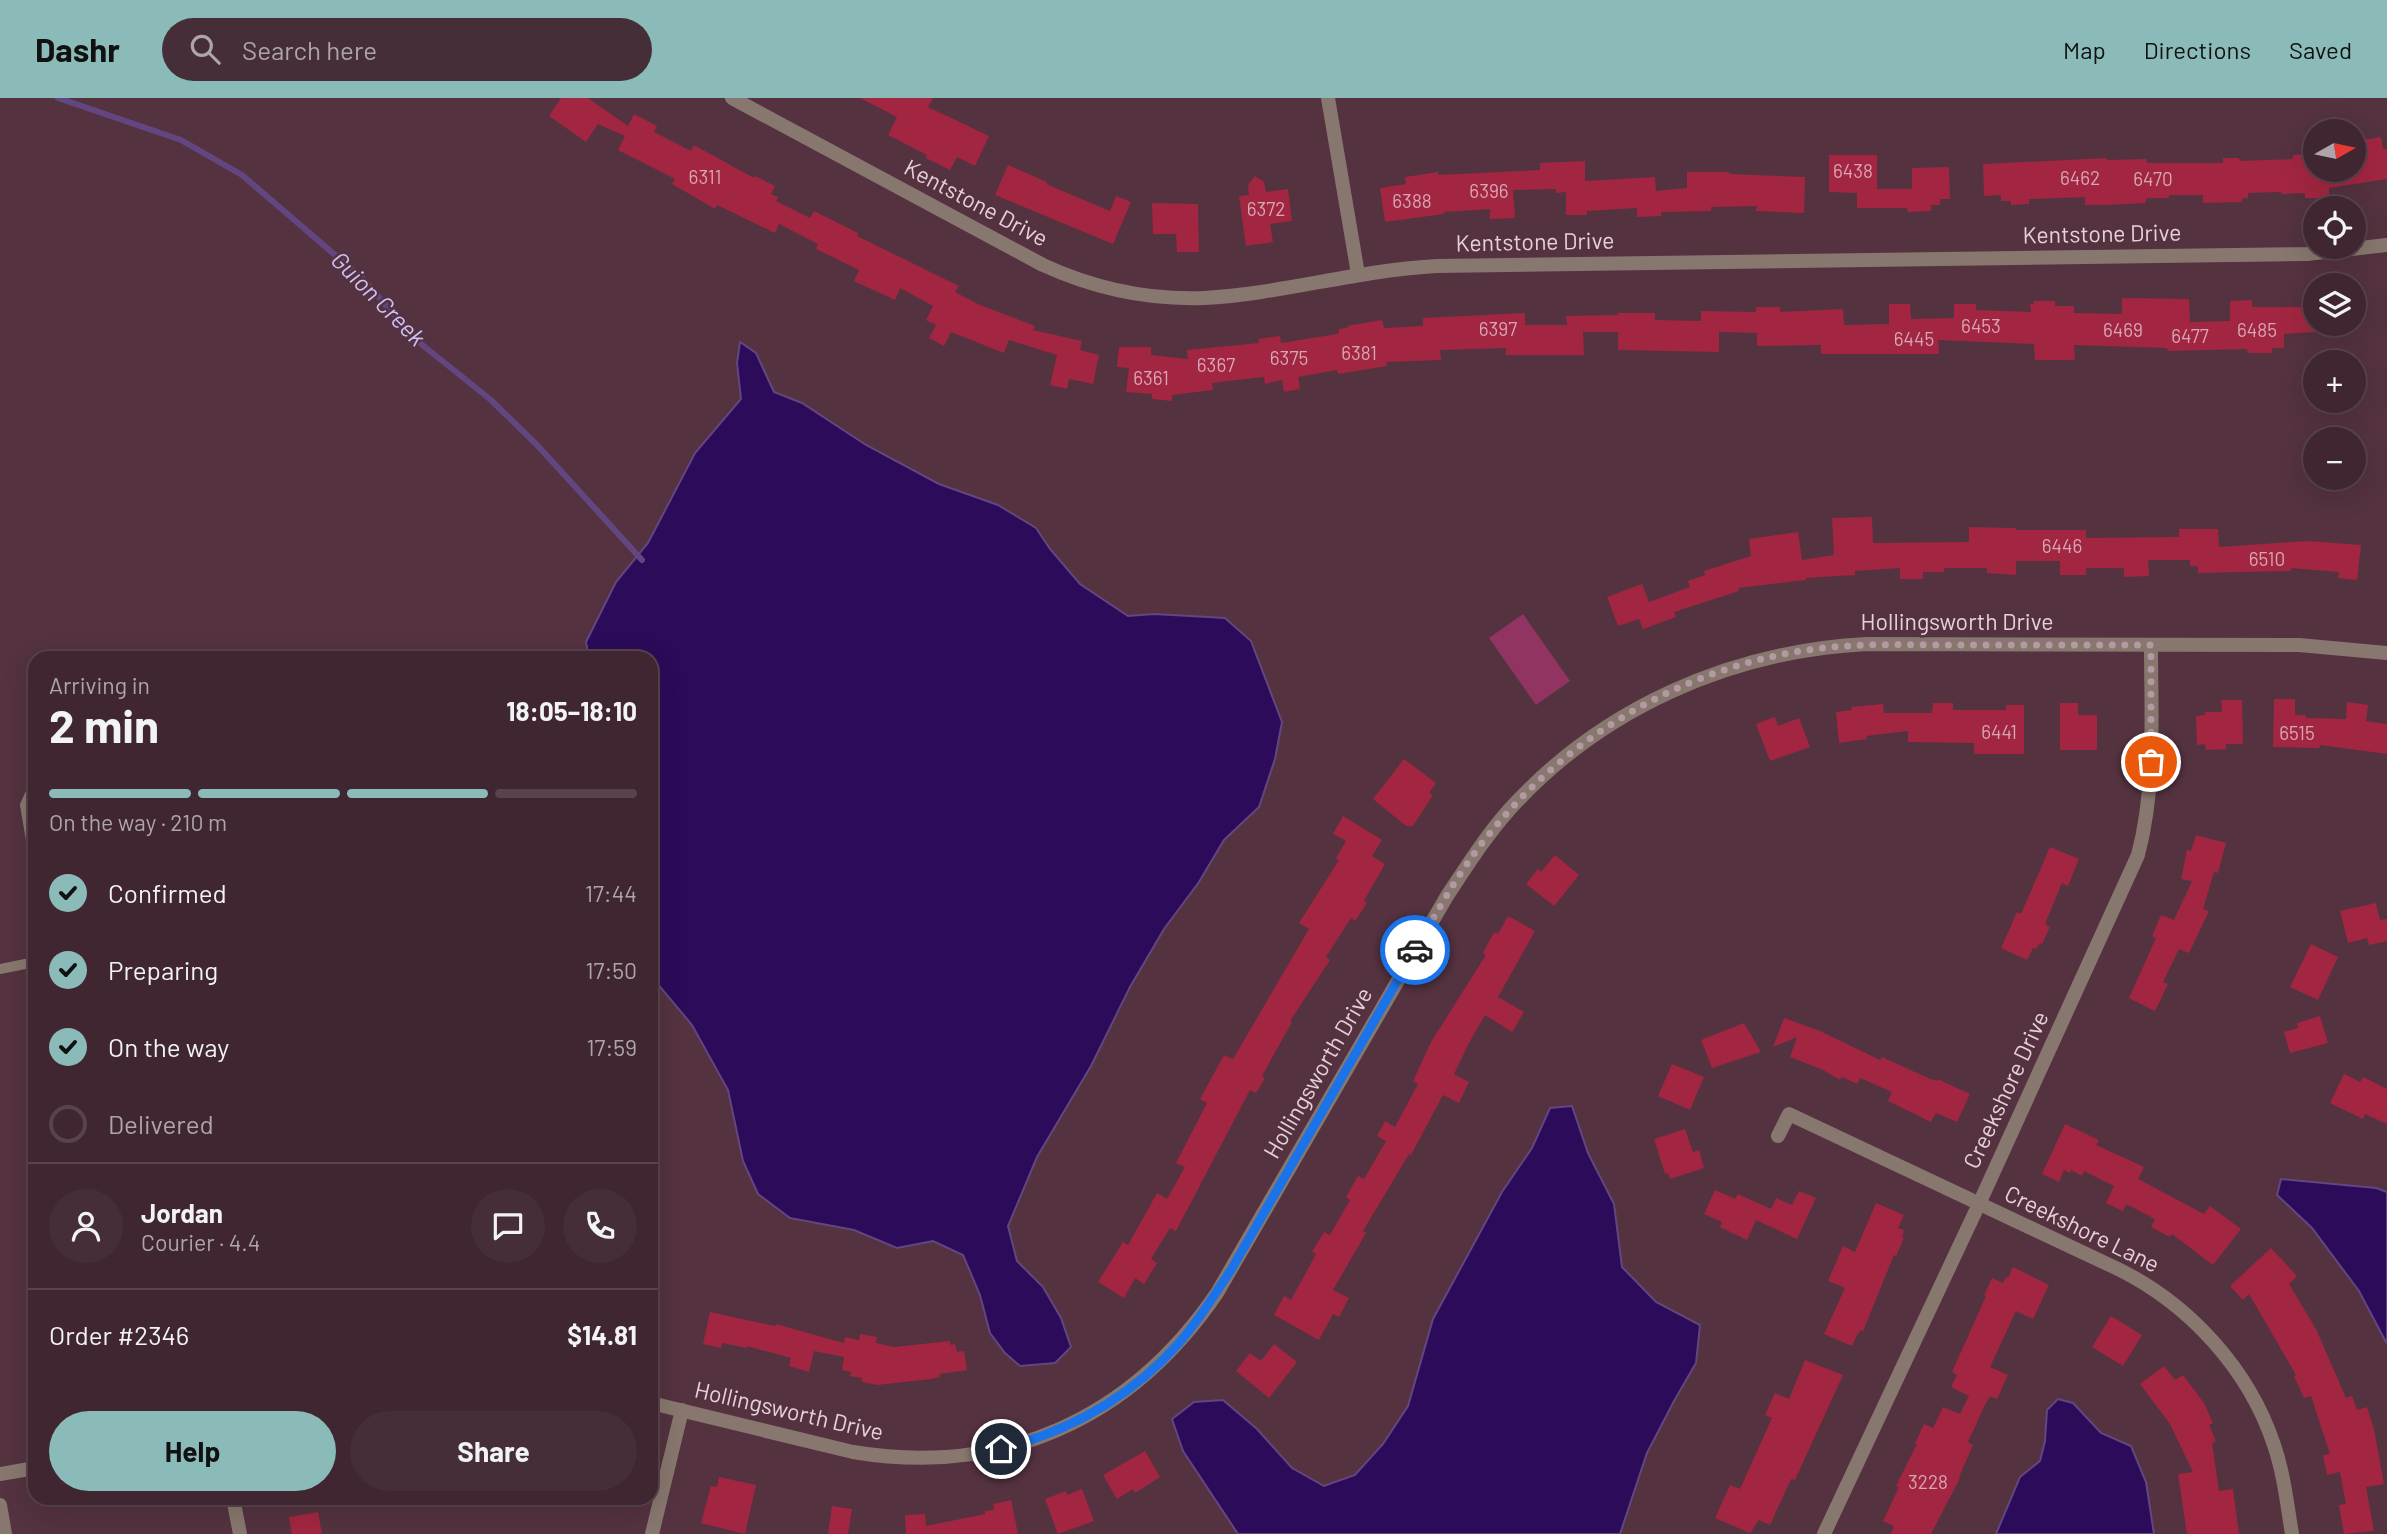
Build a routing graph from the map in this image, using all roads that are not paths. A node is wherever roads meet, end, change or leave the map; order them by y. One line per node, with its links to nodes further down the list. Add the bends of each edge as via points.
1 (732, 98): 4 (street, Kentstone Drive, via 1029,258 1102,287 1149,296 1205,298)
2 (1328, 98): 4 (street)
3 (2387, 245): 4 (street, Kentstone Drive, via 2306,254 1437,266)
4 (1358, 274)
5 (2151, 645): 6 (street, Hollingsworth Drive, via 2314,645); 12 (street, Creekshore Drive, via 2151,762 2138,855); 14 (street, Hollingsworth Drive, via 1867,644 1804,650 1725,670 1679,688 1582,744 1521,798 1466,865 1208,1306 1149,1373 1084,1417 1027,1442 986,1452 902,1458 853,1452)
6 (2387, 653)
7 (28, 798): 8 (lane, via 24,805)
8 (28, 826)
9 (28, 963): 10 (lane)
10 (0, 969)
11 (1777, 1136): 12 (street, Creekshore Lane, via 1788,1114)
12 (1979, 1204): 22 (street, Creekshore Drive); 23 (street, Creekshore Lane, via 2129,1274 2206,1333 2252,1396 2274,1443)
13 (658, 1405): 14 (street, Hollingsworth Drive)
14 (682, 1410): 21 (street)
15 (28, 1469): 16 (street)
16 (0, 1474)
17 (0, 1505): 19 (street)
18 (234, 1505): 20 (street)
19 (5, 1534)
20 (240, 1534)
21 (652, 1534)
22 (1824, 1534)
23 (2292, 1534)

